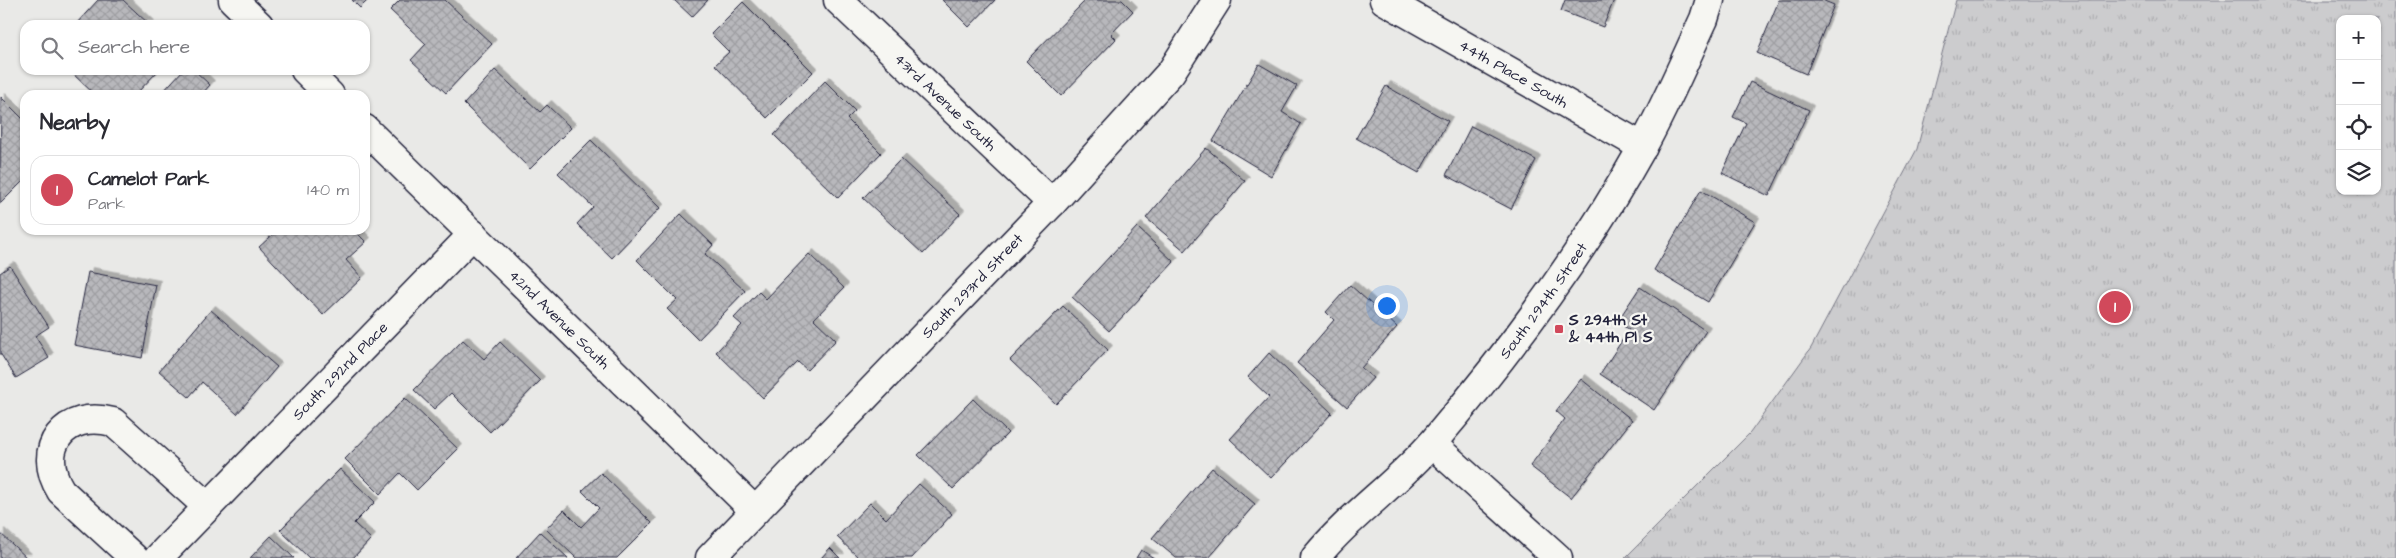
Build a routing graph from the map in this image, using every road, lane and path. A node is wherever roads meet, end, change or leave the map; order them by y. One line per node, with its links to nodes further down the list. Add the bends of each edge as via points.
1 (233, 0): 6 (street)
2 (838, 0): 11 (street, 43rd Avenue South)
3 (1216, 0): 11 (street, South 293rd Street, via 1171,72)
4 (1384, 0): 10 (street, 44th Place South)
5 (1710, 0): 10 (street, South 294th Street)
6 (254, 20)
7 (310, 75): 8 (street)
8 (325, 90)
9 (370, 134): 12 (street, 42nd Avenue South)
10 (1643, 147): 13 (street, South 294th Street, via 1587,242 1515,344)
11 (1052, 203): 15 (street, South 293rd Street)
12 (473, 234): 14 (street, South 292nd Place); 15 (street, 42nd Avenue South)
13 (1432, 444): 19 (street, South 294th Street); 20 (street)
14 (208, 507): 16 (street, via 113,422 83,419 70,425 58,435 52,449 50,464 53,478 61,491); 17 (street, South 292nd Place)
15 (755, 512): 18 (street, South 293rd Street)
16 (134, 558)
17 (158, 558)
18 (710, 558)
19 (1315, 558)
20 (1558, 558)

